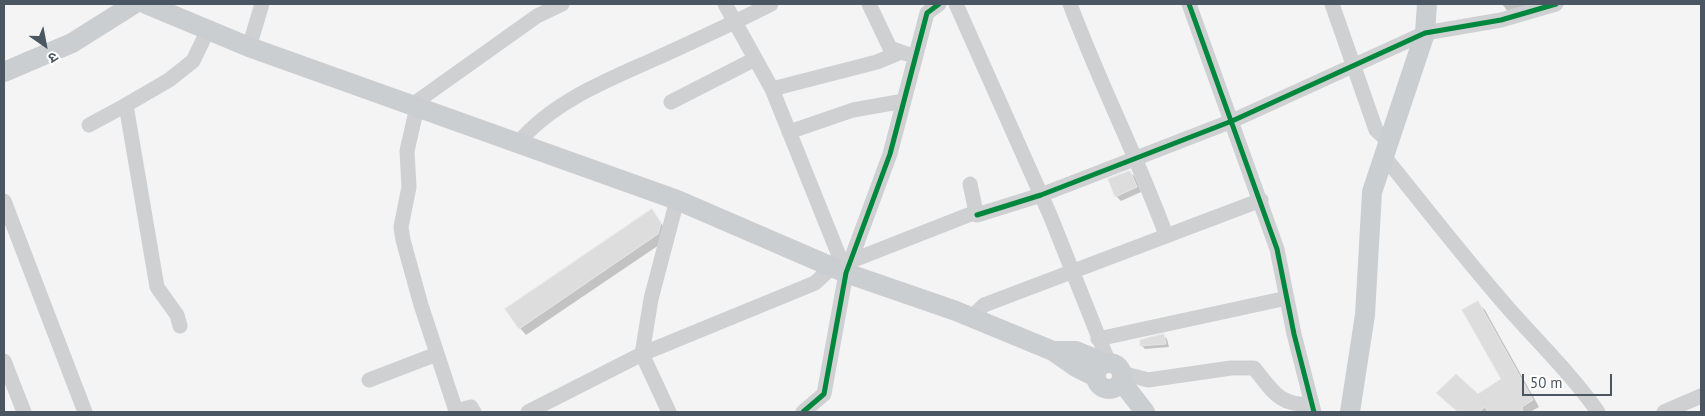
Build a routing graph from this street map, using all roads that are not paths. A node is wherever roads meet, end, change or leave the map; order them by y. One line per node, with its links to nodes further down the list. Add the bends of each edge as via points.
1 (134, 4): 23 (main road, via 72,43)
2 (146, 4): 16 (main road)
3 (262, 4): 18 (street)
4 (562, 4): 28 (street, via 537,16)
5 (725, 4): 15 (street)
6 (771, 4): 15 (street)
7 (869, 4): 19 (street, via 890,48)
8 (939, 4): 20 (street, via 927,13)
9 (956, 4): 36 (street)
10 (1070, 4): 34 (street, via 1094,68)
11 (1189, 4): 29 (street)
12 (1332, 4): 22 (street)
13 (1427, 4): 17 (main road)
14 (1556, 4): 17 (street, via 1501,20)
15 (735, 22): 21 (street); 32 (street, via 606,80 563,104 530,128)
16 (208, 30): 18 (main road); 27 (street, via 193,61 169,80)
17 (1425, 33): 22 (street); 33 (main road)
18 (249, 46): 28 (main road)
19 (901, 52): 20 (street); 24 (street, via 877,62)
20 (916, 57): 25 (street)
21 (755, 59): 24 (street); 26 (street)
22 (1355, 65): 29 (street); 33 (street, via 1376,130)
23 (4, 72)
24 (772, 89): 31 (street)
25 (904, 100): 31 (street, via 854,110); 42 (street, via 890,154)
26 (671, 102)
27 (126, 104): 30 (street); 46 (street, via 157,287 177,315)
28 (415, 106): 32 (main road); 48 (street, via 407,151 409,187 401,227)
29 (1232, 121): 34 (street); 38 (street)
30 (89, 124)
31 (789, 132): 42 (street)
32 (518, 143): 37 (main road)
33 (1386, 148): 63 (main road, via 1372,192 1365,315); 64 (street, via 1469,263 1584,392)
34 (1135, 158): 36 (street); 41 (street)
35 (970, 184): 42 (street, via 976,212)
36 (1041, 195): 40 (street); 43 (street)
37 (676, 200): 42 (main road); 49 (street, via 651,299)
38 (1261, 200): 41 (street); 44 (street, via 1277,249)
39 (4, 201): 56 (street)
40 (977, 215)
41 (1166, 235): 43 (street)
42 (843, 267): 45 (main road); 49 (street, via 815,283); 60 (street, via 824,394)
43 (1074, 270): 45 (street, via 984,305); 47 (street)
44 (1287, 298): 47 (street); 54 (street)
45 (972, 318): 51 (main road, via 1053,351 1076,367)
46 (180, 326)
47 (1098, 339): 51 (street)
48 (437, 354): 52 (street); 57 (street, via 456,410 471,407)
49 (642, 354): 58 (street); 59 (street)
50 (4, 361): 55 (street)
51 (1110, 374): 54 (street, via 1148,380 1231,368 1254,368 1281,398 1292,405); 61 (main road); 62 (main road)
52 (369, 380)
53 (1701, 396): 65 (street)
54 (1313, 409)
55 (24, 412)
56 (84, 412)
57 (474, 412)
58 (528, 412)
59 (669, 412)
60 (804, 412)
61 (1131, 412)
62 (1145, 412)
63 (1350, 412)
64 (1598, 412)
65 (1664, 412)

